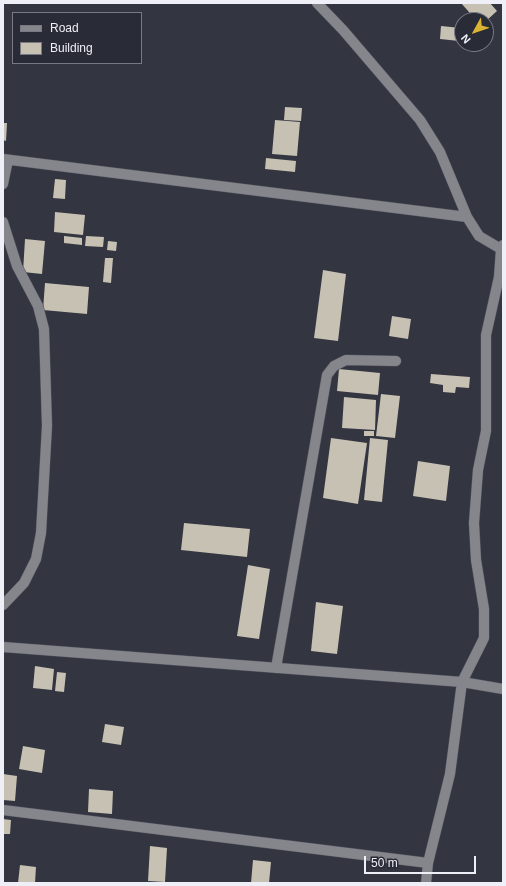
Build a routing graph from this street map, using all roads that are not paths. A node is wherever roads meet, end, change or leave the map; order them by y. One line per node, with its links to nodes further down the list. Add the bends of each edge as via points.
1 (317, 3): 4 (street, via 420,120 440,152)
2 (6, 160): 3 (street); 4 (street)
3 (3, 184)
4 (467, 218): 6 (street, via 479,236)
5 (3, 222): 8 (street, via 17,266 38,306 44,329 47,426 41,533 36,559 24,583)
6 (502, 247): 11 (street, via 500,277 486,335 486,431 478,470 474,523 476,560 484,609 484,638)
7 (396, 361): 10 (street, via 346,360 334,366 327,375)
8 (3, 605)
9 (3, 647): 10 (street)
10 (276, 668): 11 (street)
11 (462, 682): 12 (street); 14 (street, via 450,774)
12 (503, 689)
13 (3, 810): 14 (street)
14 (428, 863): 15 (street)
15 (426, 883)

